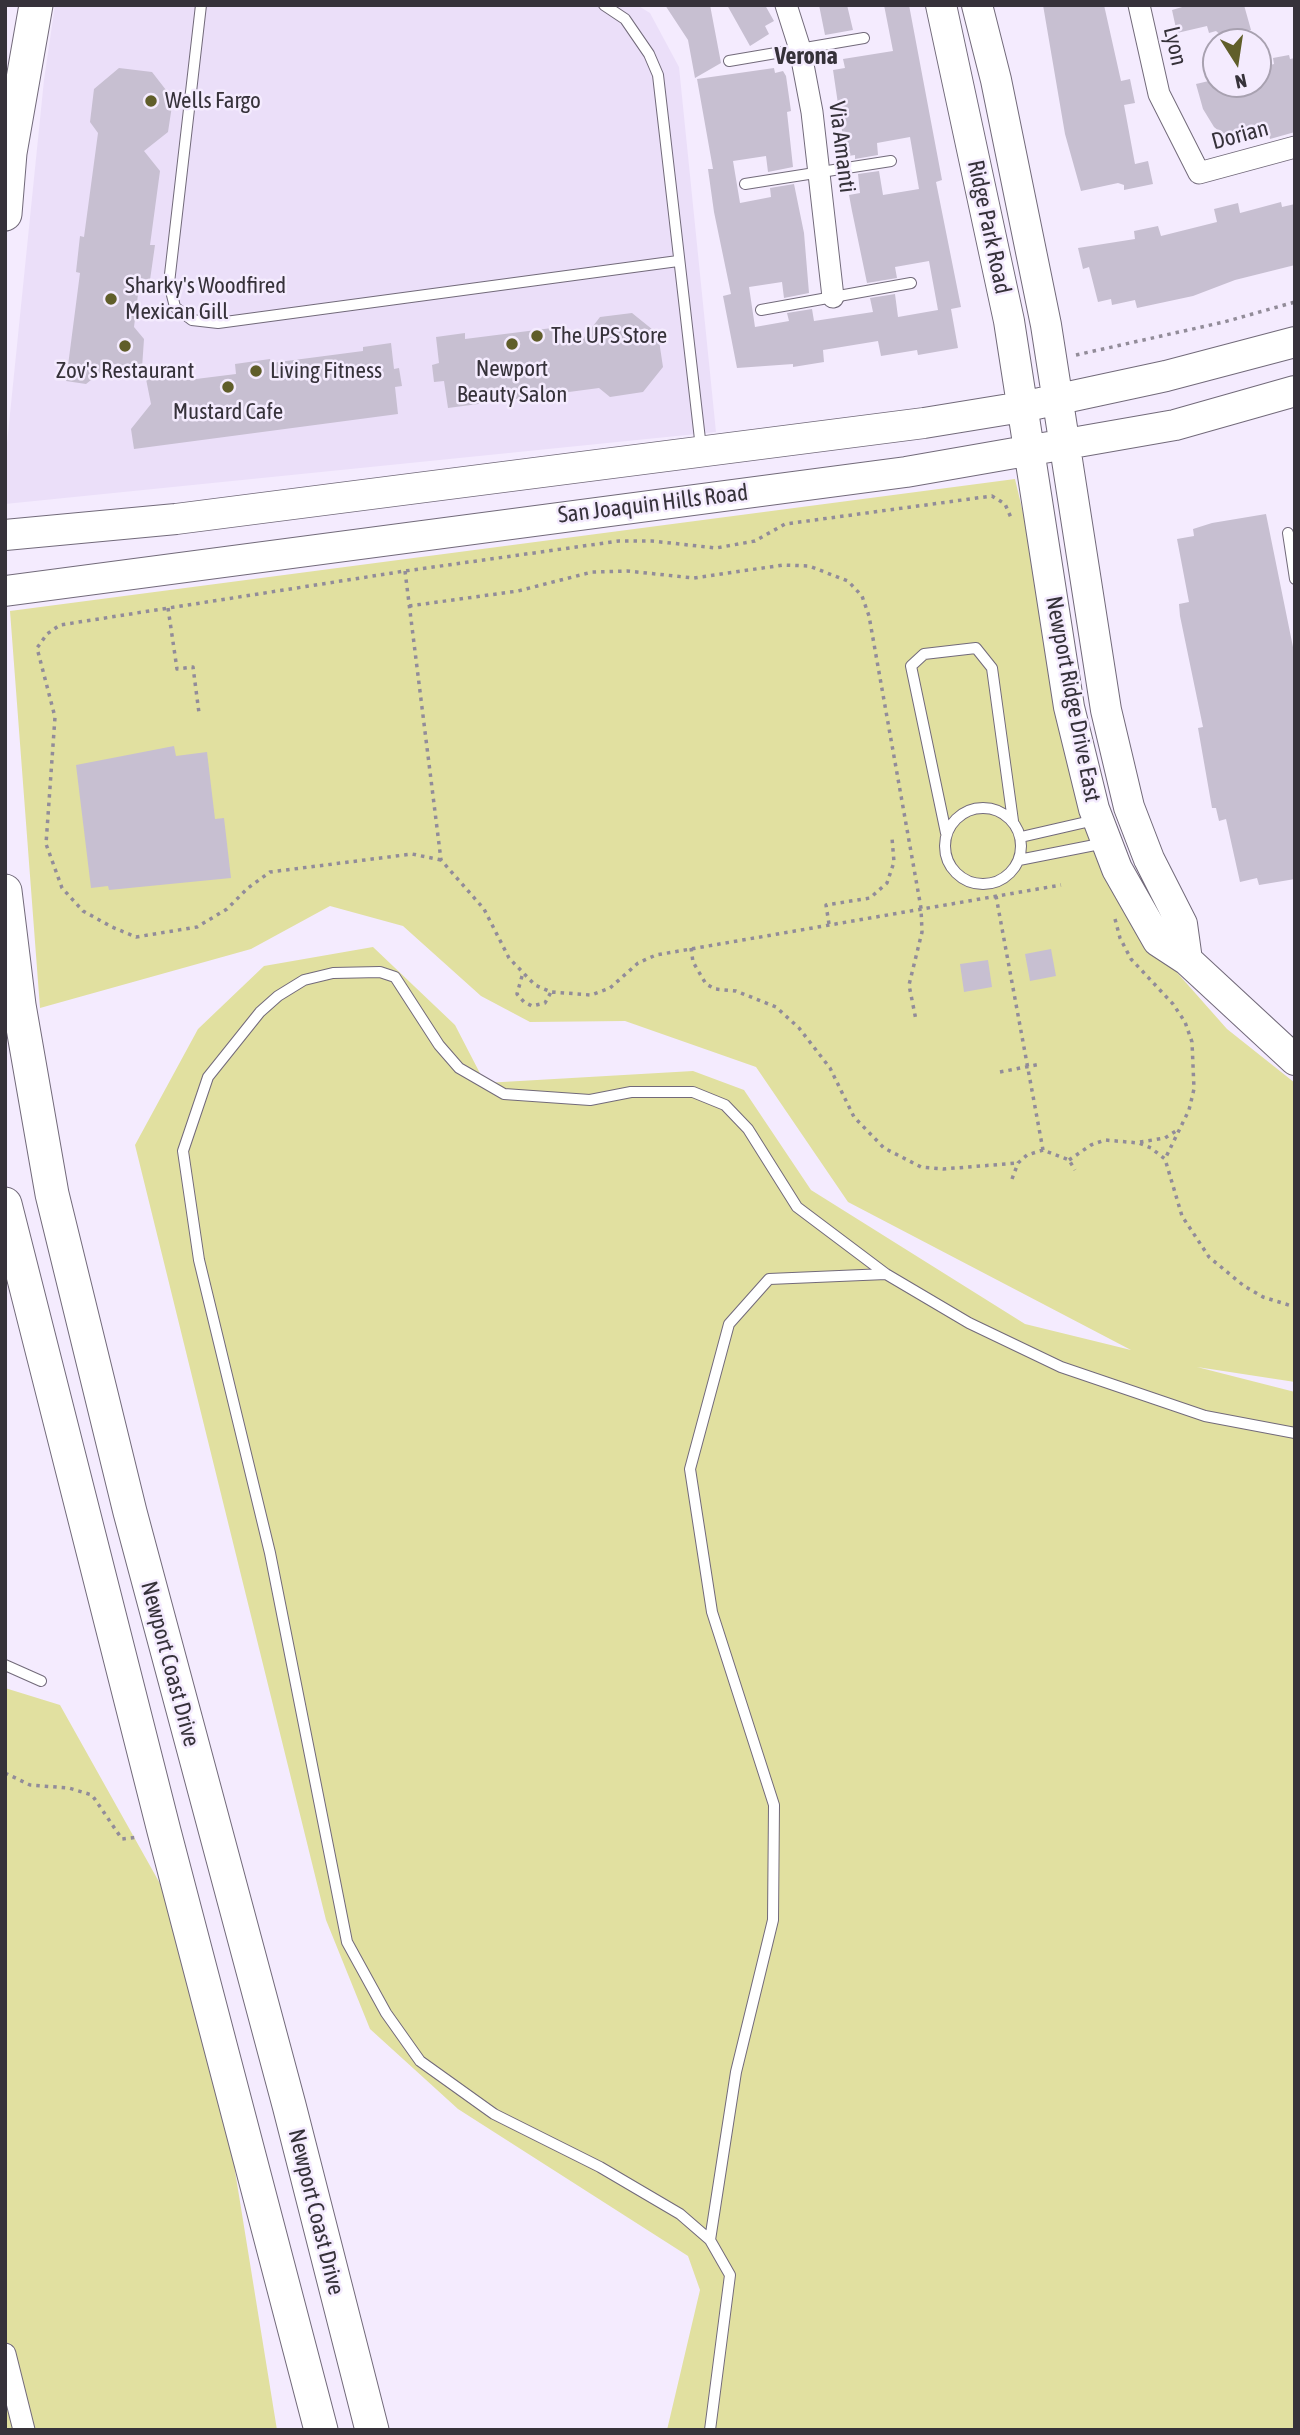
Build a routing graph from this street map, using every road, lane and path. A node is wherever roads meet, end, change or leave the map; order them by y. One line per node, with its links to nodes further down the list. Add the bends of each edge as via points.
1 (37, 5): 16 (main road, via 10,153)
2 (201, 5): 17 (lane, via 169,283 174,307 184,316 204,324 218,323)
3 (604, 5): 17 (lane, via 625,19 658,75)
4 (786, 5): 9 (street, Via Amanti)
5 (941, 5): 26 (main road, Ridge Park Road, via 1009,321)
6 (977, 5): 23 (main road, Ridge Park Road)
7 (1139, 5): 13 (street, Lyon, via 1159,94)
8 (864, 37): 9 (lane)
9 (800, 49): 10 (lane); 14 (street, Via Amanti)
10 (729, 61)
11 (1295, 147): 13 (street, Dorian)
12 (891, 161): 14 (lane)
13 (1199, 173)
14 (819, 174): 15 (lane); 19 (street, Via Amanti)
15 (745, 184)
16 (5, 214)
17 (678, 261): 28 (lane)
18 (911, 283): 19 (lane)
19 (833, 297): 21 (lane)
20 (1295, 302): 23 (path)
21 (761, 310)
22 (1295, 342): 25 (main road, San Joaquin Hills Road)
23 (1051, 361): 25 (main road, Ridge Park Road)
24 (1295, 391): 27 (main road, San Joaquin Hills Road, via 1175,425)
25 (1056, 400): 26 (main road, San Joaquin Hills Road); 27 (main road, Ridge Park Road)
26 (1022, 407): 28 (main road, San Joaquin Hills Road); 29 (main road, Ridge Park Road)
27 (1063, 444): 29 (main road, San Joaquin Hills Road); 52 (main road, Newport Ridge Drive East, via 1111,733 1129,807 1182,924)
28 (702, 450): 32 (main road, San Joaquin Hills Road, via 176,519)
29 (1028, 450): 35 (main road, San Joaquin Hills Road, via 906,472); 40 (main road, Newport Ridge Drive East, via 1069,707)
30 (1005, 504): 33 (path, via 992,496 785,524 755,541 716,548 619,541)
31 (1288, 533): 34 (lane)
32 (5, 535)
33 (405, 571): 36 (path); 37 (path)
34 (1295, 579)
35 (5, 591)
36 (409, 606): 44 (path); 49 (path, via 518,591 592,572 694,578 783,565 808,566 848,580 862,596 869,616)
37 (168, 608): 38 (path, via 177,669 193,667); 44 (path, via 60,625 37,648 55,717 46,844 62,888 83,911 136,937 165,934 197,927 228,909 270,872 412,854)
38 (199, 713)
39 (1013, 821): 41 (lane, via 984,807 968,810); 41 (lane, via 992,668 976,648 924,654 911,666); 43 (lane)
40 (1102, 831): 43 (lane); 45 (lane); 52 (main road, Newport Ridge Drive East, via 1117,869 1158,941)
41 (946, 833): 45 (lane, via 948,862 969,882 998,881)
42 (892, 838): 50 (path, via 894,862 887,883 870,898 827,905)
43 (1021, 838): 45 (lane)
44 (442, 860): 53 (path, via 484,909)
45 (1019, 860)
46 (1061, 885): 48 (path)
47 (5, 891): 79 (main road, Newport Coast Drive, via 21,1017 55,1207 133,1525)
48 (996, 895): 49 (path); 58 (path)
49 (921, 908): 50 (path); 55 (path, via 922,932 909,985)
50 (829, 924): 51 (path)
51 (691, 948): 54 (path, via 647,959 610,988 591,995); 64 (path, via 693,962 706,984 776,1007 799,1028 830,1068 854,1117 891,1153 920,1167 943,1169)
52 (1187, 960): 56 (main road, Newport Ridge Drive East)
53 (522, 975): 54 (path); 54 (path, via 517,994 524,1002 532,1006 545,1003)
54 (551, 992)
55 (916, 1020)
56 (1295, 1060)
57 (1041, 1064): 58 (path)
58 (1028, 1066): 59 (path); 62 (path)
59 (1000, 1072)
60 (1180, 1128): 61 (path, via 1165,1138)
61 (1139, 1143): 63 (path, via 1105,1140); 69 (path, via 1165,1159 1182,1216 1209,1257 1244,1286)
62 (1043, 1150): 63 (path); 64 (path, via 1027,1154)
63 (1069, 1160): 65 (path)
64 (1018, 1163): 66 (path)
65 (1075, 1170)
66 (1012, 1180)
67 (5, 1203): 74 (main road, Newport Coast Drive)
68 (887, 1274): 70 (lane, via 969,1323 1061,1367 1205,1416); 75 (lane, via 769,1279 729,1324 690,1469 712,1612 774,1805 774,1920 736,2072); 75 (lane, via 797,1207 748,1129 725,1105 693,1092 631,1092 590,1100 503,1094 459,1068 395,978 380,972 333,973 304,980 269,1004 208,1077 183,1151 199,1260 270,1553 347,1942 386,2013 420,2061 494,2114 600,2167 680,2214)
69 (1295, 1307)
70 (1295, 1433)
71 (5, 1665): 72 (lane)
72 (41, 1681)
73 (5, 1773): 74 (path, via 30,1785 92,1795 122,1839)
74 (164, 1831): 78 (main road, Newport Coast Drive)
75 (710, 2240): 80 (lane, via 730,2275)
76 (5, 2354): 77 (street)
77 (24, 2430)
78 (321, 2430)
79 (372, 2430)
80 (710, 2430)

